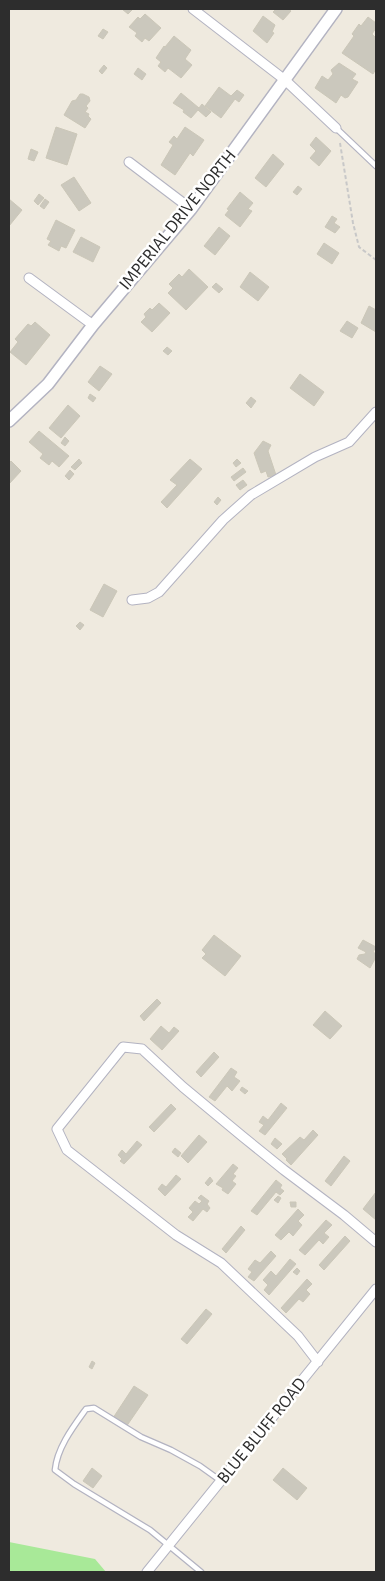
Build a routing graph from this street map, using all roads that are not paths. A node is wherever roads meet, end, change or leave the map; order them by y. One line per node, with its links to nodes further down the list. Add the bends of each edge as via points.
1 (193, 9): 3 (street)
2 (336, 9): 3 (street, IMPERIAL DRIVE NORTH)
3 (285, 80): 4 (street); 7 (street, IMPERIAL DRIVE NORTH)
4 (336, 128): 6 (lane)
5 (129, 162): 7 (street)
6 (376, 166)
7 (191, 209): 9 (street, IMPERIAL DRIVE NORTH)
8 (29, 278): 9 (street)
9 (93, 324): 11 (street, IMPERIAL DRIVE NORTH, via 48,384)
10 (376, 412): 12 (street, via 349,442 315,457 251,494 158,592 148,598)
11 (9, 421)
12 (132, 600)
13 (376, 1242): 15 (street, via 242,1136 142,1049 123,1047 57,1129 67,1150 176,1236 221,1263 298,1336)
14 (376, 1290): 15 (street, BLUE BLUFF ROAD)
15 (318, 1362): 16 (street, BLUE BLUFF ROAD)
16 (221, 1481): 17 (street, BLUE BLUFF ROAD); 17 (lane, via 200,1466 141,1437 94,1408 86,1409 72,1429 56,1461 55,1470)
17 (169, 1545): 18 (street, BLUE BLUFF ROAD); 19 (lane)
18 (147, 1572)
19 (201, 1572)

